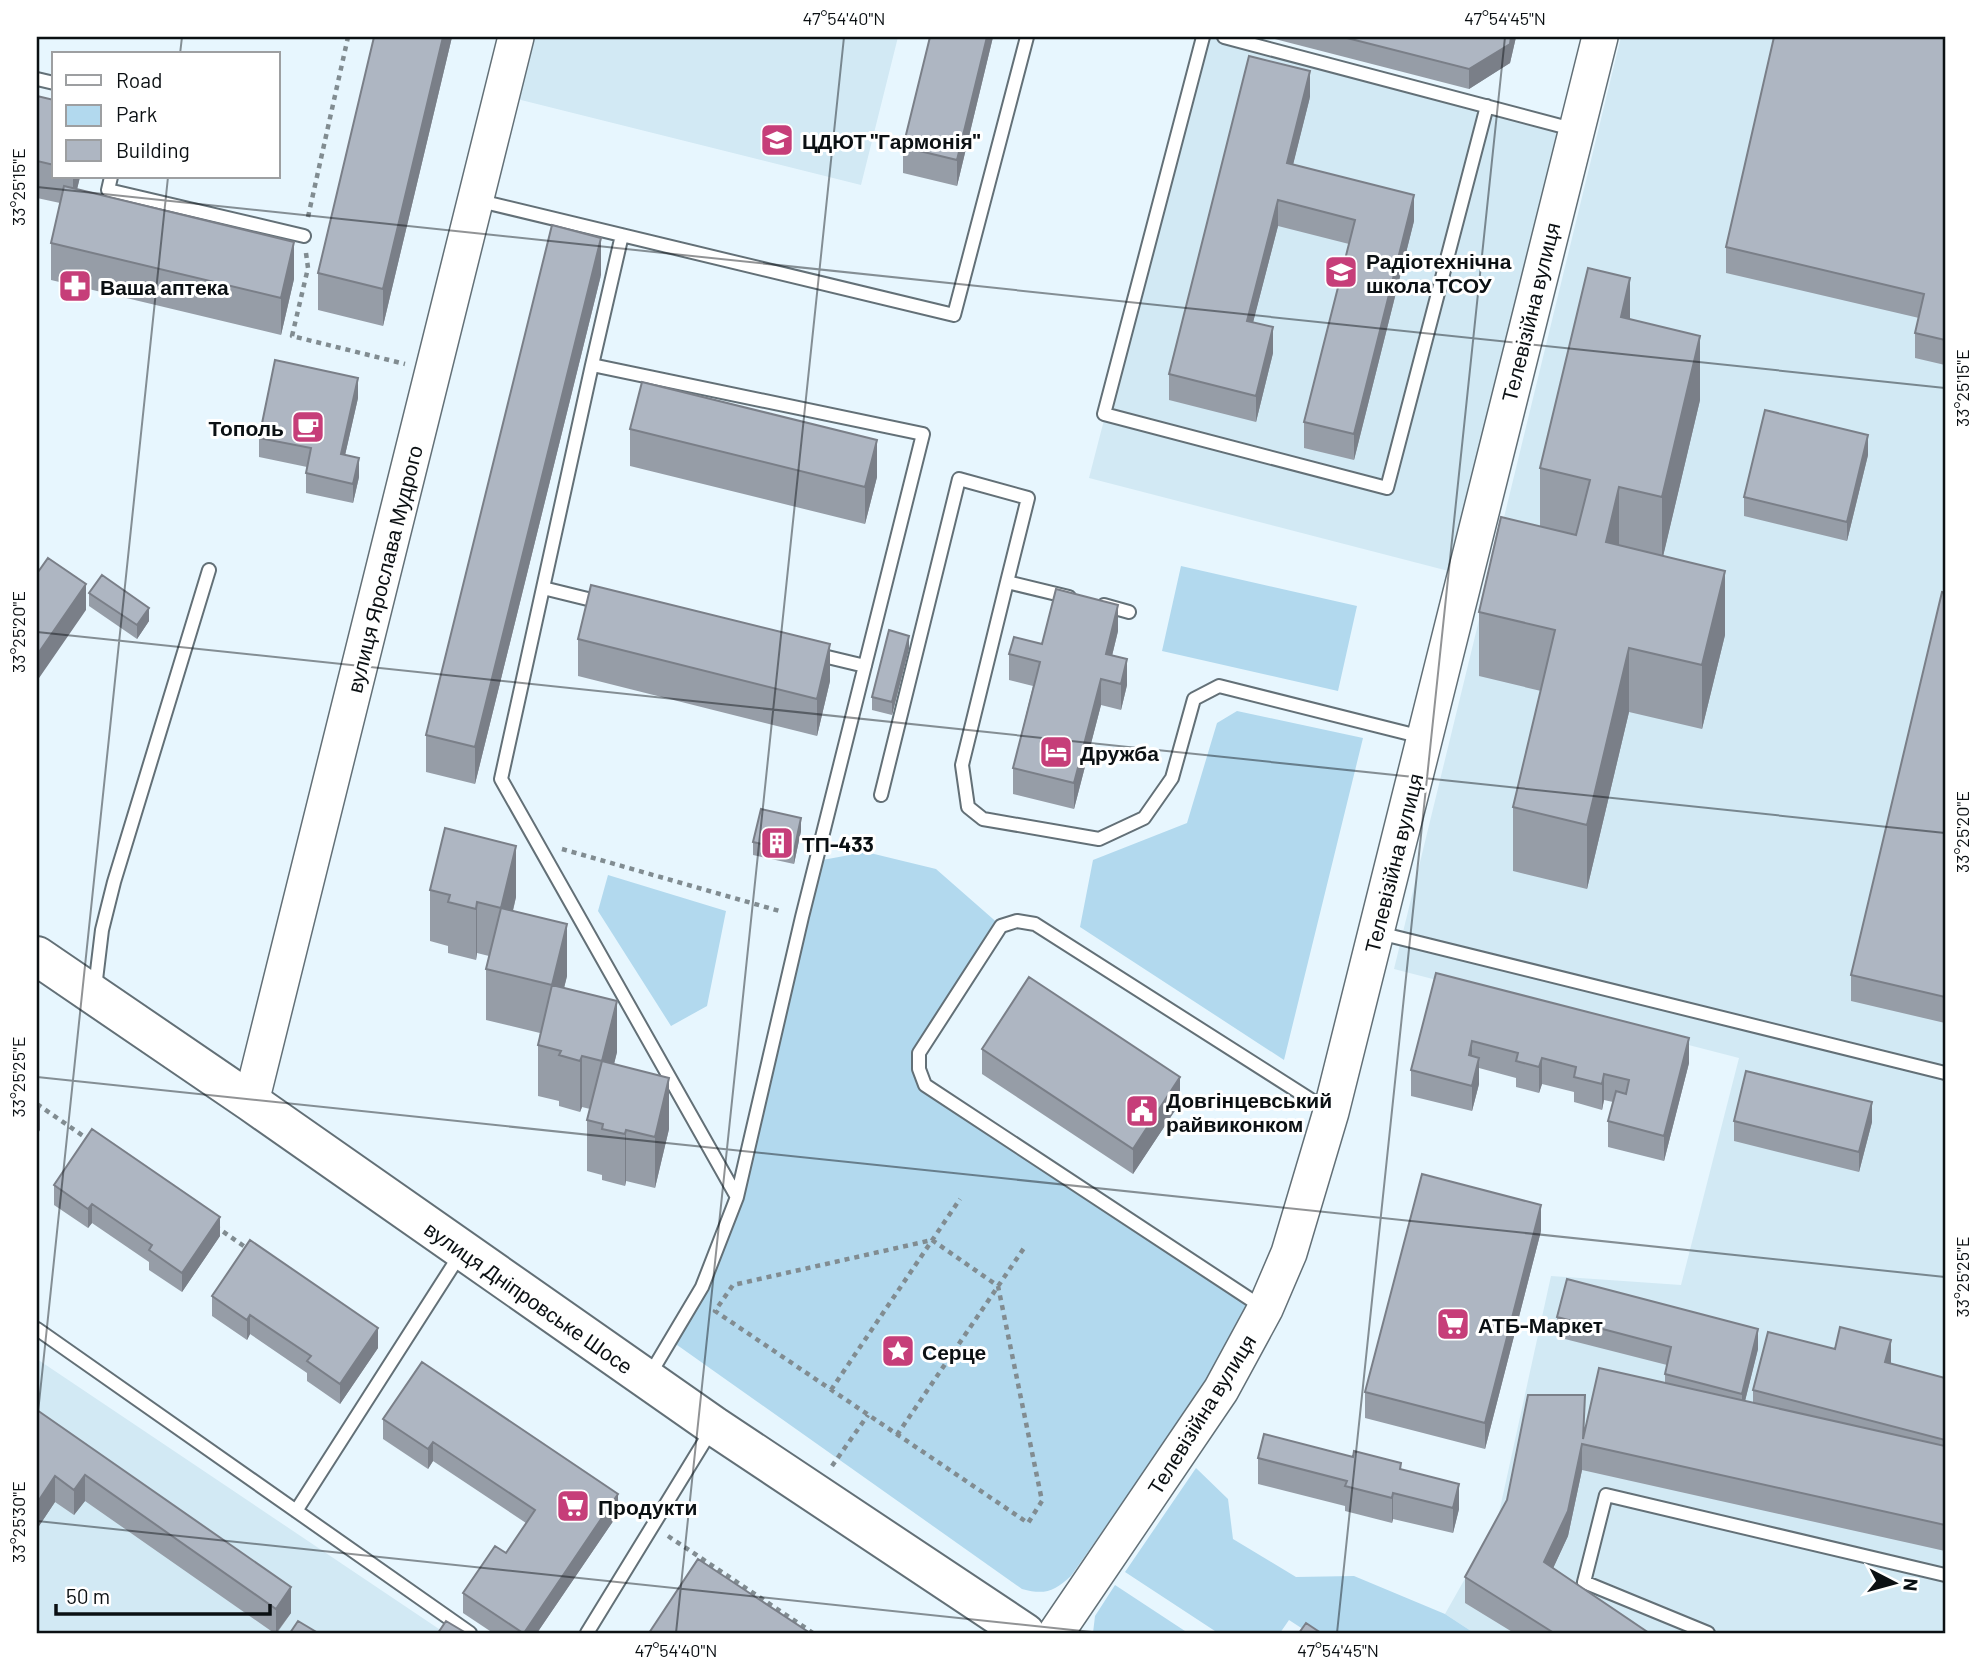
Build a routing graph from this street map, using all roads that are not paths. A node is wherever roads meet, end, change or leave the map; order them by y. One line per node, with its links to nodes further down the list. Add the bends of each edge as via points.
1 (516, 37): 9 (street, вулиця Ярослава Мудрого)
2 (1027, 37): 10 (lane, via 954,315)
3 (1203, 37): 6 (lane, via 1104,414 1387,488)
4 (1224, 37): 6 (lane)
5 (1600, 37): 7 (street, Телевізійна вулиця)
6 (1488, 106): 7 (lane)
7 (1576, 130): 20 (street, Телевізійна вулиця)
8 (111, 178): 11 (lane, via 108,190)
9 (476, 200): 10 (lane); 26 (street, вулиця Ярослава Мудрого)
10 (622, 235): 12 (lane)
11 (304, 236)
12 (592, 365): 15 (lane); 19 (lane, via 923,434)
13 (209, 570): 24 (lane, via 114,883 102,930)
14 (1007, 582): 17 (lane); 20 (lane, via 962,765 968,807 983,820 1100,839 1144,818 1172,778 1194,699 1219,686); 21 (lane, via 1028,498 959,479)
15 (543, 588): 16 (lane); 28 (lane, via 501,779)
16 (624, 607)
17 (1129, 612)
18 (798, 650): 19 (lane)
19 (865, 666): 28 (lane)
20 (1425, 738): 22 (street, Телевізійна вулиця)
21 (881, 795)
22 (1375, 932): 25 (lane); 27 (street, Телевізійна вулиця)
23 (37, 956): 24 (main road, вулиця Дніпровське Шосе)
24 (94, 995): 26 (main road, вулиця Дніпровське Шосе)
25 (1945, 1073)
26 (251, 1102): 29 (main road, вулиця Дніпровське Шосе)
27 (1331, 1112): 30 (street, Телевізійна вулиця, via 1289,1253); 30 (lane, via 1035,925 1017,921 1001,926 919,1053 925,1085)
28 (737, 1197): 32 (lane, via 702,1287)
29 (463, 1250): 32 (main road, вулиця Дніпровське Шосе); 34 (lane)
30 (1265, 1309): 39 (street, Телевізійна вулиця, via 1221,1390)
31 (37, 1329): 34 (lane)
32 (647, 1379): 33 (main road, вулиця Дніпровське Шосе)
33 (714, 1426): 37 (lane); 38 (main road, вулиця Дніпровське Шосе)
34 (296, 1511): 36 (lane)
35 (1945, 1575): 40 (lane, via 1606,1495 1584,1582)
36 (470, 1633)
37 (587, 1633)
38 (1025, 1633)
39 (1056, 1633)
40 (1708, 1633)

